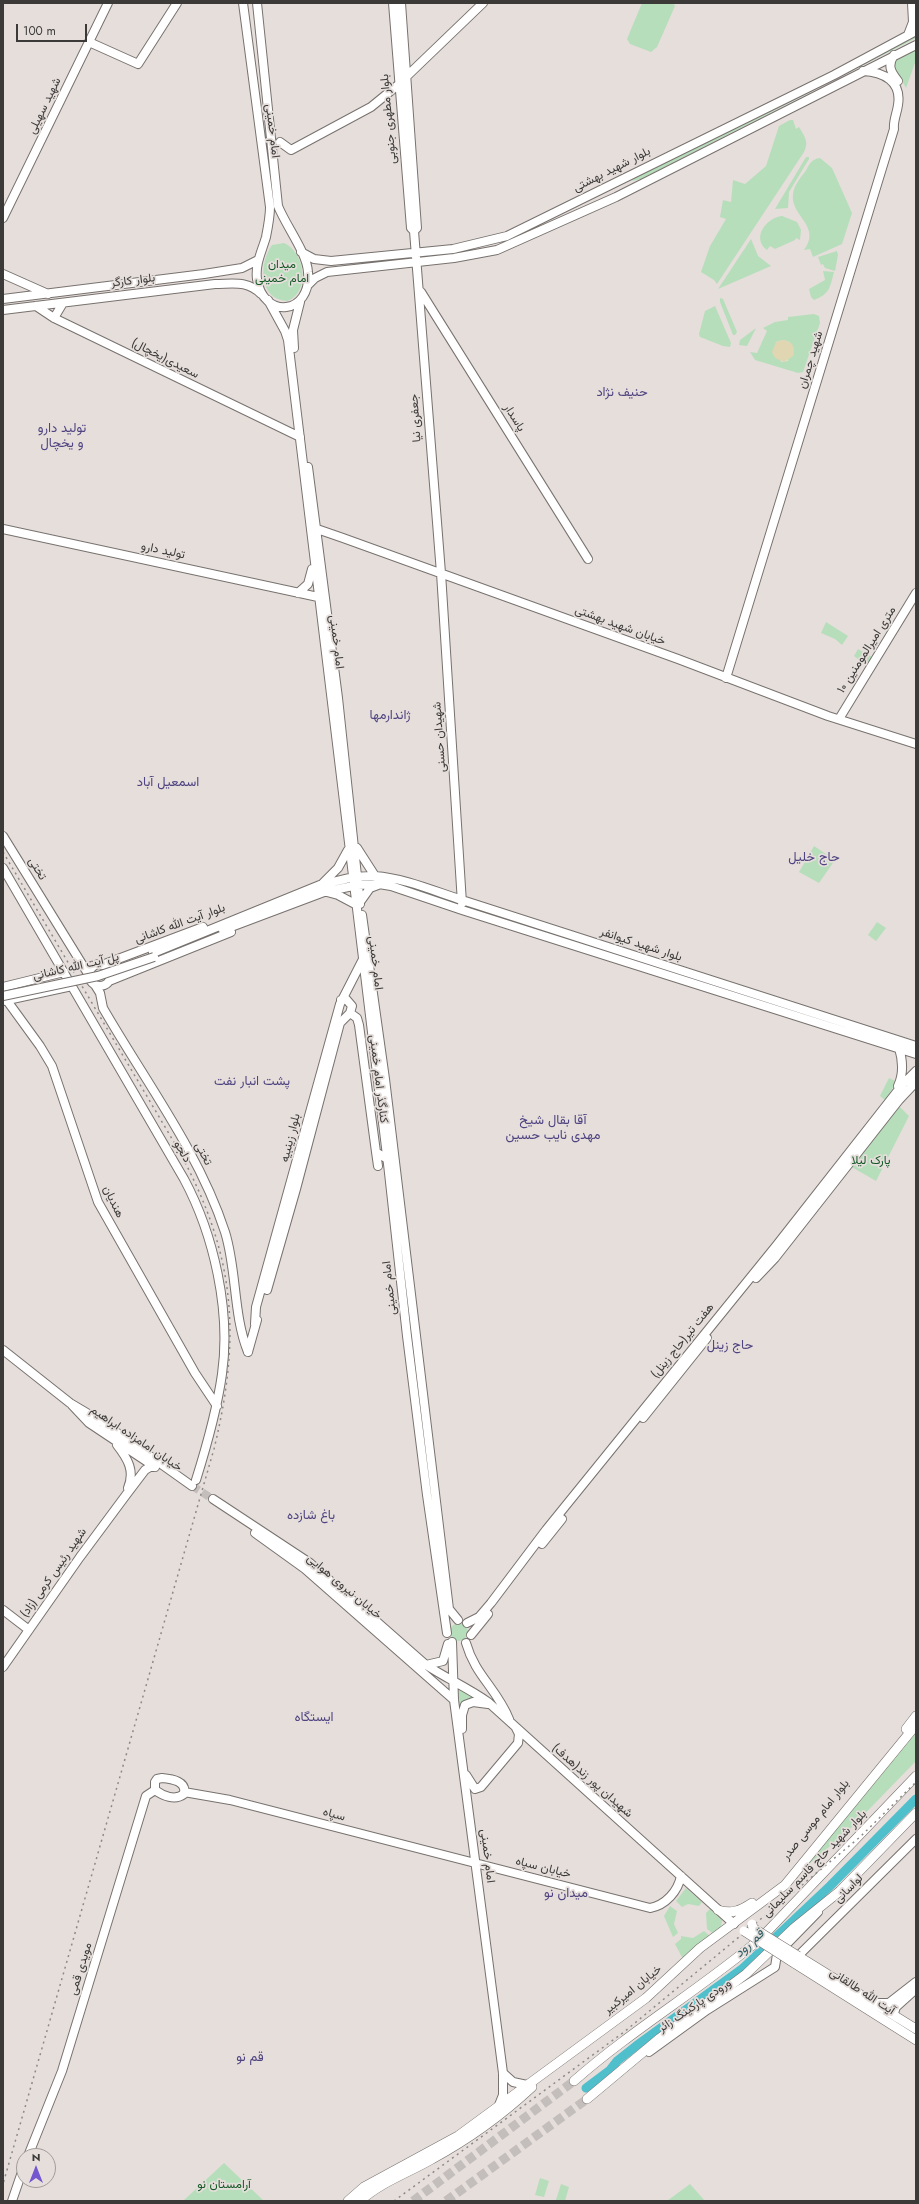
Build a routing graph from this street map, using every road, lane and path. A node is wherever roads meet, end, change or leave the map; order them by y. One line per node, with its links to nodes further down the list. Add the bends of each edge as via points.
1 (108, 3): 11 (main road, شهید سهیلی)
2 (177, 3): 11 (main road, via 138,64)
3 (243, 3): 25 (main road, امام خمینی, via 270,207 266,238)
4 (257, 3): 23 (main road, امام خمینی, via 278,206)
5 (392, 3): 16 (main road, بلوار مطهری جنوبی)
6 (401, 3): 15 (main road, بلوار مطهری جنوبی)
7 (482, 3): 15 (main road)
8 (912, 3): 10 (main road, via 913,22)
9 (916, 31): 10 (main road, بلوار شهید بهشتی)
10 (908, 36): 19 (main road, بلوار شهید بهشتی)
11 (89, 42): 21 (main road, شهید سهیلی)
12 (916, 45): 13 (main road, بلوار شهید بهشتی)
13 (894, 55): 14 (main road, بلوار شهید بهشتی); 17 (main road, via 890,70 899,82 903,94)
14 (862, 71): 17 (main road, شهید چمران, via 882,73 895,87 899,100); 20 (main road, بلوار شهید بهشتی)
15 (406, 77): 22 (main road, بلوار مطهری جنوبی, via 417,228)
16 (398, 85): 18 (main road, via 367,109 291,150); 22 (main road, بلوار مطهری جنوبی, via 410,228)
17 (894, 129): 56 (main road, شهید چمران)
18 (280, 142)
19 (628, 176): 20 (main road, via 627,184); 24 (main road, بلوار شهید بهشتی, via 507,236 475,245)
20 (646, 182): 26 (main road, بلوار شهید بهشتی, via 510,245 476,255)
21 (3, 218)
22 (414, 231): 24 (main road, بلوار مطهری جنوبی)
23 (301, 252): 27 (main road); 34 (main road, via 308,267)
24 (417, 253): 27 (main road, بلوار شهید بهشتی); 28 (main road, بلوار مطهری جنوبی)
25 (258, 260): 29 (main road, بلوار کارگر, via 242,268); 37 (main road, via 256,275)
26 (439, 260): 28 (main road, بلوار شهید بهشتی); 32 (main road, via 427,264)
27 (322, 262): 30 (main road, via 319,268)
28 (418, 262): 30 (main road, بلوار شهید بهشتی); 32 (main road, جعفری نیا)
29 (214, 273): 33 (main road, via 221,274 224,278); 36 (main road, بلوار کارگر)
30 (324, 273): 34 (main road)
31 (3, 274): 36 (main road)
32 (419, 274): 35 (main road, جعفری نیا)
33 (215, 284): 37 (main road, بلوار کارگر, via 245,283); 40 (main road, بلوار کارگر)
34 (308, 285): 39 (main road)
35 (420, 290): 50 (main road, پاسدار); 52 (main road, جعفری نیا)
36 (48, 294): 38 (main road, بلوار کارگر)
37 (265, 298): 39 (main road, via 276,306 285,308); 44 (main road, امام خمینی)
38 (3, 299)
39 (300, 302): 44 (main road, امام خمینی)
40 (63, 303): 41 (main road, بلوار کارگر); 43 (main road)
41 (36, 306): 42 (main road, بلوار کارگر); 43 (main road, سعیدی(یخچال))
42 (3, 310)
43 (54, 318): 46 (main road, سعیدی(یخچال))
44 (289, 331): 45 (main road, امام خمینی); 49 (main road, امام خمینی, via 293,340)
45 (298, 421): 46 (main road); 47 (main road, امام خمینی)
46 (285, 430): 47 (main road, سعیدی(یخچال))
47 (300, 437): 49 (main road, امام خمینی)
48 (3, 530): 53 (main road, تولید دارو)
49 (313, 530): 51 (main road, امام خمینی); 52 (main road, خیابان شهید بهشتی); 60 (main road, امام خمینی)
50 (588, 559)
51 (314, 563): 53 (main road, via 308,584); 55 (main road, امام خمینی)
52 (441, 573): 56 (main road, خیابان شهید بهشتی); 66 (main road, شهیدان حسنی)
53 (298, 593): 55 (main road, تولید دارو)
54 (916, 593): 57 (main road, ۱۰ متری امیرالمومنین)
55 (318, 598): 60 (main road, امام خمینی)
56 (726, 678): 57 (main road, خیابان شهید بهشتی)
57 (839, 719): 58 (main road, خیابان شهید بهشتی)
58 (916, 744)
59 (3, 836): 71 (main road, تختی)
60 (352, 846): 62 (main road); 63 (main road, امام خمینی); 65 (main road)
61 (3, 868): 75 (main road, دلجو)
62 (374, 876): 63 (main road, بلوار شهید کیوانفر); 66 (main road, بلوار شهید کیوانفر, via 394,879)
63 (355, 882): 64 (main road, بلوار شهید کیوانفر); 65 (main road, بلوار آیت الله کاشانی); 67 (main road, امام خمینی)
64 (379, 884): 67 (main road, via 370,888); 68 (main road, بلوار شهید کیوانفر)
65 (322, 889): 67 (main road); 69 (main road, بلوار آیت الله کاشانی)
66 (462, 900): 68 (main road, شهیدان حسنی); 86 (main road, بلوار شهید کیوانفر)
67 (357, 903): 73 (main road, امام خمینی); 108 (main road, امام خمینی, via 385,1079 449,1609)
68 (462, 910): 87 (main road, بلوار شهید کیوانفر)
69 (245, 918): 70 (main road, بلوار آیت الله کاشانی); 72 (main road, بلوار آیت الله کاشانی, via 222,920); 76 (main road, بلوار آیت الله کاشانی, via 236,930)
70 (153, 955): 82 (main road, پل آیت الله کاشانی, via 97,971); 83 (main road, پل آیت الله کاشانی, bridge, via 98,976)
71 (76, 956): 74 (main road, via 85,962); 77 (main road, تختی)
72 (118, 960): 74 (main road, بلوار آیت الله کاشانی); 76 (main road, via 114,969)
73 (362, 961): 84 (main road, بلوار زینبیه); 94 (main road, امام خمینی)
74 (99, 965): 77 (main road, via 91,970); 78 (main road, via 108,967 111,972)
75 (64, 972): 80 (main road, دلجو); 81 (main road)
76 (124, 974): 78 (main road, بلوار آیت الله کاشانی)
77 (90, 976): 79 (main road)
78 (110, 981): 79 (main road, via 102,986)
79 (95, 985): 98 (main road, تختی, via 100,993 103,1008 183,1142 212,1197 231,1257 244,1342)
80 (72, 986): 83 (main road); 100 (main road, دلجو, via 184,1179 199,1211 218,1276 222,1302 223,1372)
81 (3, 987)
82 (3, 991)
83 (4, 998): 100 (main road, هندیان, via 52,1066 98,1202 192,1369)
84 (341, 1000): 85 (main road, کنارگذر امام خمینی, via 346,999 350,1002); 96 (main road, بلوار زینبیه, via 256,1307)
85 (350, 1013): 93 (main road, کنارگذر امام خمینی, via 357,1018 359,1025); 96 (main road, بلوار زینبیه, via 340,1023 274,1268)
86 (916, 1046)
87 (899, 1048): 88 (main road, بلوار شهید کیوانفر); 92 (main road, via 902,1073)
88 (916, 1054)
89 (916, 1071): 91 (main road, هفت تیر(حاج زینل))
90 (916, 1082): 91 (main road, هفت تیر(حاج زینل))
91 (906, 1086): 92 (main road, هفت تیر(حاج زینل)); 111 (main road, هفت تیر(حاج زینل), via 775,1258 740,1298)
92 (895, 1094): 109 (main road, هفت تیر(حاج زینل), via 491,1602 478,1617)
93 (376, 1152): 94 (main road); 95 (main road, کنارگذر امام خمینی)
94 (387, 1159): 112 (main road, امام خمینی, via 427,1495)
95 (378, 1166)
96 (255, 1324): 98 (main road, بلوار زینبیه)
97 (3, 1350): 99 (main road, خیابان امامزاده ابراهیم)
98 (248, 1352)
99 (70, 1403): 101 (main road, خیابان امامزاده ابراهیم); 102 (main road, خیابان امامزاده ابراهیم, via 78,1414)
100 (217, 1406): 105 (main road, دلجو)
101 (102, 1422): 102 (main road, via 97,1426); 105 (main road, خیابان امامزاده ابراهیم)
102 (100, 1432): 103 (main road, خیابان امامزاده ابراهیم)
103 (113, 1439): 104 (main road, خیابان امامزاده ابراهیم); 106 (main road, via 127,1458 132,1472)
104 (155, 1467): 105 (main road, خیابان امامزاده ابراهیم); 106 (main road, شهید رئیس کرمی (زاد), via 145,1470)
105 (193, 1486)
106 (126, 1495): 110 (main road, شهید رئیس کرمی (زاد))
107 (3, 1610): 110 (main road)
108 (458, 1620): 109 (main road); 112 (main road, via 450,1623)
109 (467, 1623): 111 (main road, via 471,1628)
110 (29, 1630): 115 (main road, شهید رئیس کرمی (زاد))
111 (471, 1635): 113 (main road)
112 (449, 1638): 113 (main road, via 459,1645); 114 (main road, via 444,1661); 116 (main road, امام خمینی)
113 (466, 1642): 120 (main road, via 472,1661)
114 (426, 1665): 116 (main road, خیابان نیروی هوایی); 117 (main road, خیابان نیروی هوایی, via 310,1563 212,1501 305,1569)
115 (3, 1667)
116 (452, 1680): 117 (main road, امام خمینی); 118 (main road, خیابان نیروی هوایی, via 466,1686)
117 (454, 1700): 122 (main road, امام خمینی)
118 (490, 1704): 120 (main road, شهیدان پور زند(هدف)); 122 (main road, via 473,1702 463,1708)
119 (916, 1716): 133 (main road, بلوار امام موسی صدر, via 781,1881)
120 (513, 1724): 123 (main road, via 519,1734 518,1743 481,1788 472,1787); 130 (main road, شهیدان پور زند(هدف))
121 (916, 1725): 133 (main road, بلوار امام موسی صدر, via 797,1872 785,1885)
122 (461, 1750): 123 (main road, امام خمینی)
123 (464, 1771): 129 (main road, امام خمینی)
124 (916, 1776): 144 (main road, بلوار شهید حاج قاسم سلیمانی, via 760,1939)
125 (155, 1790): 126 (main road, via 173,1798 180,1797); 126 (main road, مویدی قمی, via 155,1782 162,1778 177,1781 183,1785); 148 (main road, مویدی قمی, via 146,1796 62,2071)
126 (184, 1792): 129 (main road, سپاه, via 230,1800)
127 (916, 1813): 131 (main road)
128 (916, 1839): 135 (main road, لواسانی)
129 (476, 1865): 130 (main road, خیابان سپاه, via 650,1908 663,1904 678,1888); 143 (main road, امام خمینی)
130 (679, 1874): 132 (main road, شهیدان پور زند(هدف))
131 (824, 1905): 142 (main road, via 794,1928 731,1986); 142 (main road, ورودی پارکینگ زائر, via 777,1954 775,1967 707,2010 650,2052)
132 (718, 1910): 133 (main road, via 727,1913); 134 (main road, شهیدان پور زند(هدف))
133 (745, 1912): 134 (main road, بلوار امام موسی صدر); 135 (main road, bridge, via 753,1928)
134 (737, 1922): 135 (main road, bridge, via 744,1931); 145 (main road, خیابان امیرکبیر, via 700,1948 646,1998 538,2076)
135 (796, 1959): 138 (main road, آیت الله طالقانی); 141 (main road, آیت الله طالقانی)
136 (916, 1982): 138 (main road, via 889,2003)
137 (916, 1989): 139 (main road, via 896,2006)
138 (874, 2003): 139 (main road, آیت الله طالقانی)
139 (896, 2017): 140 (main road, آیت الله طالقانی)
140 (916, 2029)
141 (916, 2040)
142 (636, 2057): 146 (main road)
143 (503, 2073): 145 (main road); 147 (main road, امام خمینی, via 503,2095)
144 (574, 2081)
145 (524, 2089): 147 (main road, خیابان امیرکبیر); 152 (main road, خیابان امیرکبیر, via 452,2148 378,2187)
146 (587, 2099)
147 (499, 2105): 151 (main road, خیابان امیرکبیر, via 458,2136 373,2181)
148 (31, 2148)
149 (16, 2188): 150 (main road)
150 (12, 2201)
151 (348, 2201)
152 (360, 2201)

